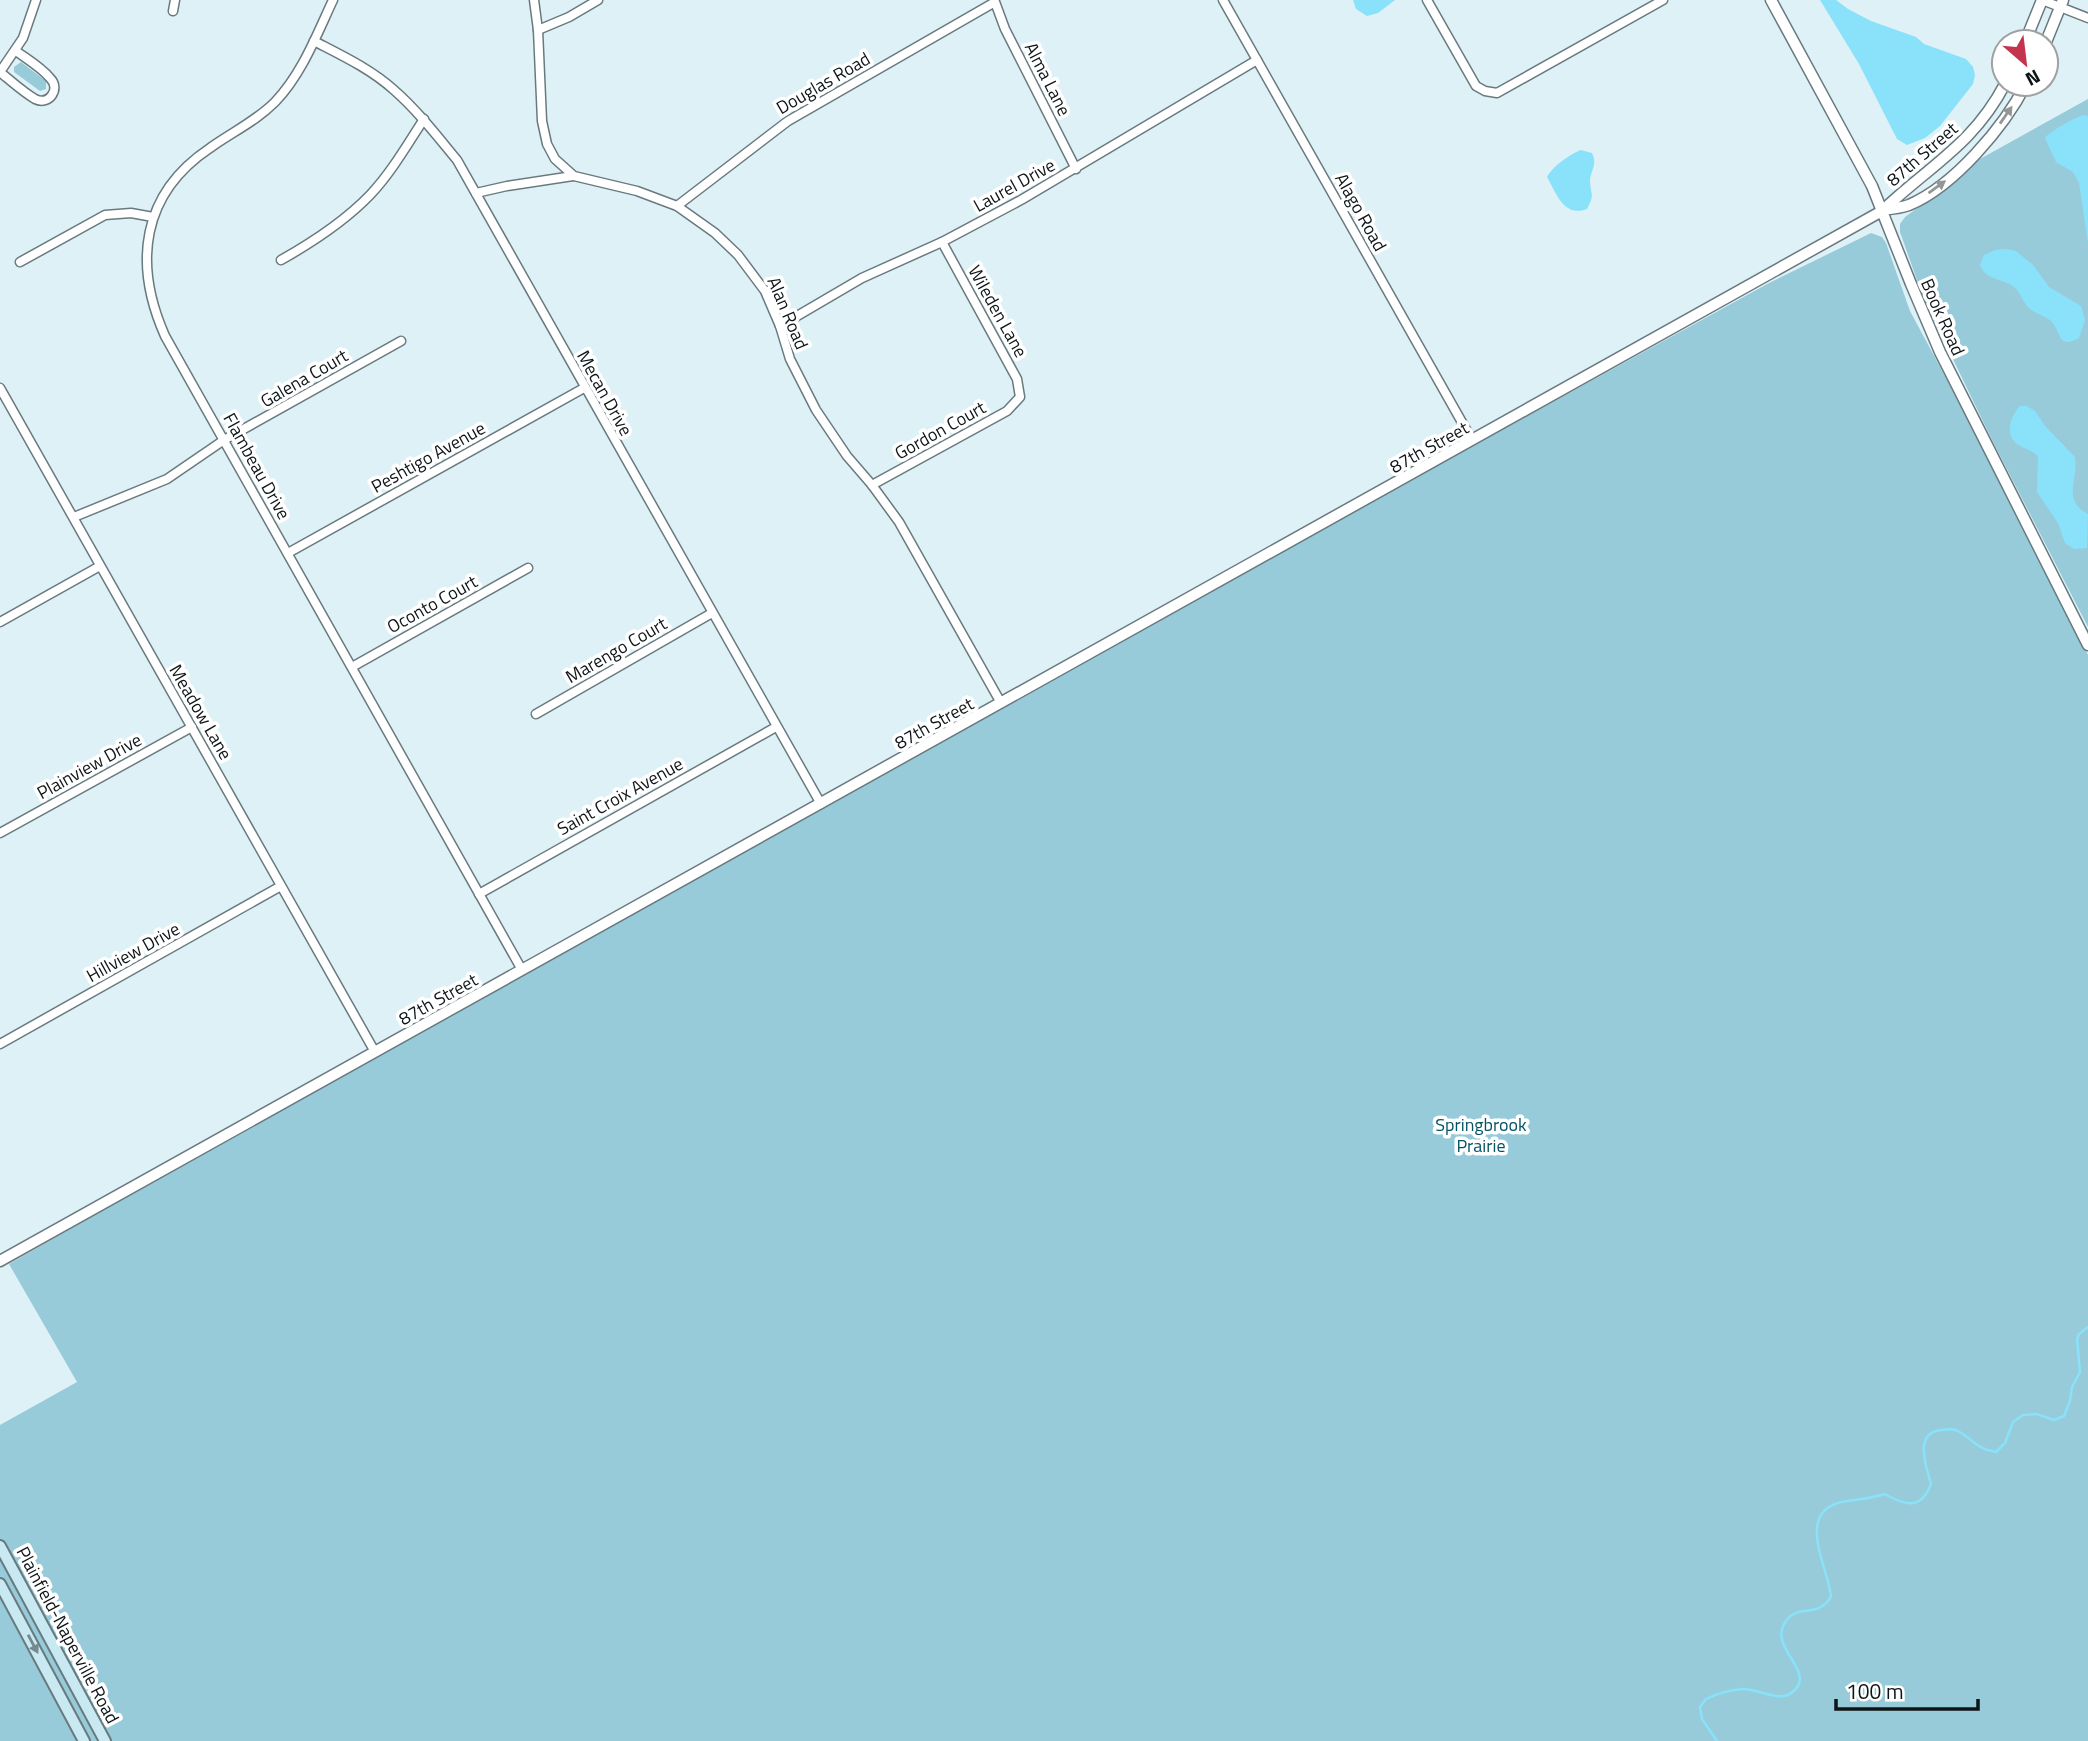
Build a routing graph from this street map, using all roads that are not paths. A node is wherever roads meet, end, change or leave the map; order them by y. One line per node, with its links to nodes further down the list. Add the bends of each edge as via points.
1 (36, 0): 19 (street)
2 (175, 0): 13 (street)
3 (333, 0): 18 (street, Flambeau Drive)
4 (534, 0): 17 (street)
5 (598, 0): 17 (street)
6 (1223, 0): 20 (street, Alago Road)
7 (1427, 0): 8 (street, via 1476,86 1497,93)
8 (1663, 0)
9 (1771, 0): 29 (street, Book Road)
10 (2042, 0): 12 (street); 15 (street)
11 (995, 2): 25 (street, Alma Lane); 28 (street, Douglas Road, via 788,121)
12 (2062, 4): 14 (street); 16 (street)
13 (173, 11)
14 (2088, 18)
15 (2031, 28)
16 (2052, 28)
17 (538, 30): 26 (street, via 547,144 555,159)
18 (314, 41): 24 (street, Mecan Drive, via 392,88); 30 (street, Flambeau Drive, via 276,100 253,122 190,164 171,185)
19 (16, 51): 21 (street); 21 (street, via 52,80 53,93 38,100)
20 (1257, 60): 25 (street, Laurel Drive); 40 (street, Alago Road)
21 (0, 72)
22 (1996, 98): 29 (street, 87th Street, via 1962,143)
23 (2017, 98): 29 (street, 87th Street, one-way to 23, via 1907,206 1946,181 1992,135)
24 (424, 120): 27 (street, Mecan Drive, via 457,160); 32 (street, via 370,195 343,220)
25 (1076, 169): 31 (street, Laurel Drive)
26 (574, 176): 27 (street); 28 (street, Alan Road)
27 (476, 193): 37 (street, Mecan Drive)
28 (677, 206): 34 (street, Alan Road, via 738,255 760,282)
29 (1882, 211): 40 (street, 87th Street); 48 (street, Book Road, via 1940,352)
30 (153, 217): 33 (street, via 105,215); 39 (street, Flambeau Drive, via 146,277 153,309)
31 (942, 242): 34 (street, Laurel Drive, via 862,278); 38 (street, Wileden Lane, via 1017,379)
32 (281, 260)
33 (20, 262)
34 (780, 326): 41 (street, Alan Road, via 790,359 816,410)
35 (401, 341): 39 (street, Galena Court)
36 (0, 387): 42 (street, Meadow Lane)
37 (584, 388): 43 (street, Peshtigo Avenue); 46 (street, Mecan Drive)
38 (1020, 397): 41 (street, Gordon Court, via 1007,411)
39 (224, 440): 42 (street, Galena Court, via 167,479); 43 (street, Flambeau Drive)
40 (1472, 440): 50 (street, 87th Street)
41 (872, 485): 50 (street, Alan Road, via 910,541)
42 (74, 517): 44 (street, Meadow Lane)
43 (288, 553): 49 (street, Flambeau Drive)
44 (100, 566): 47 (street); 52 (street, Meadow Lane)
45 (528, 568): 49 (street, Oconto Court)
46 (712, 613): 51 (street, Marengo Court); 53 (street, Mecan Drive)
47 (0, 622)
48 (2088, 645)
49 (352, 667): 57 (street, Flambeau Drive)
50 (1001, 703): 54 (street, 87th Street)
51 (536, 714)
52 (192, 727): 55 (street, Plainview Drive); 56 (street, Meadow Lane)
53 (776, 727): 54 (street, Mecan Drive); 57 (street, Saint Croix Avenue)
54 (821, 804): 58 (street, 87th Street)
55 (0, 833)
56 (281, 886): 59 (street, Hillview Drive); 60 (street, Meadow Lane)
57 (479, 894): 58 (street, Flambeau Drive)
58 (522, 970): 60 (street, 87th Street)
59 (0, 1044)
60 (375, 1052): 61 (street, 87th Street)
61 (0, 1261)
62 (0, 1546): 65 (main road, Plainfield-Naperville Road)
63 (0, 1584): 64 (main road, Plainfield-Naperville Road, one-way to 64)
64 (84, 1741)
65 (105, 1741)

